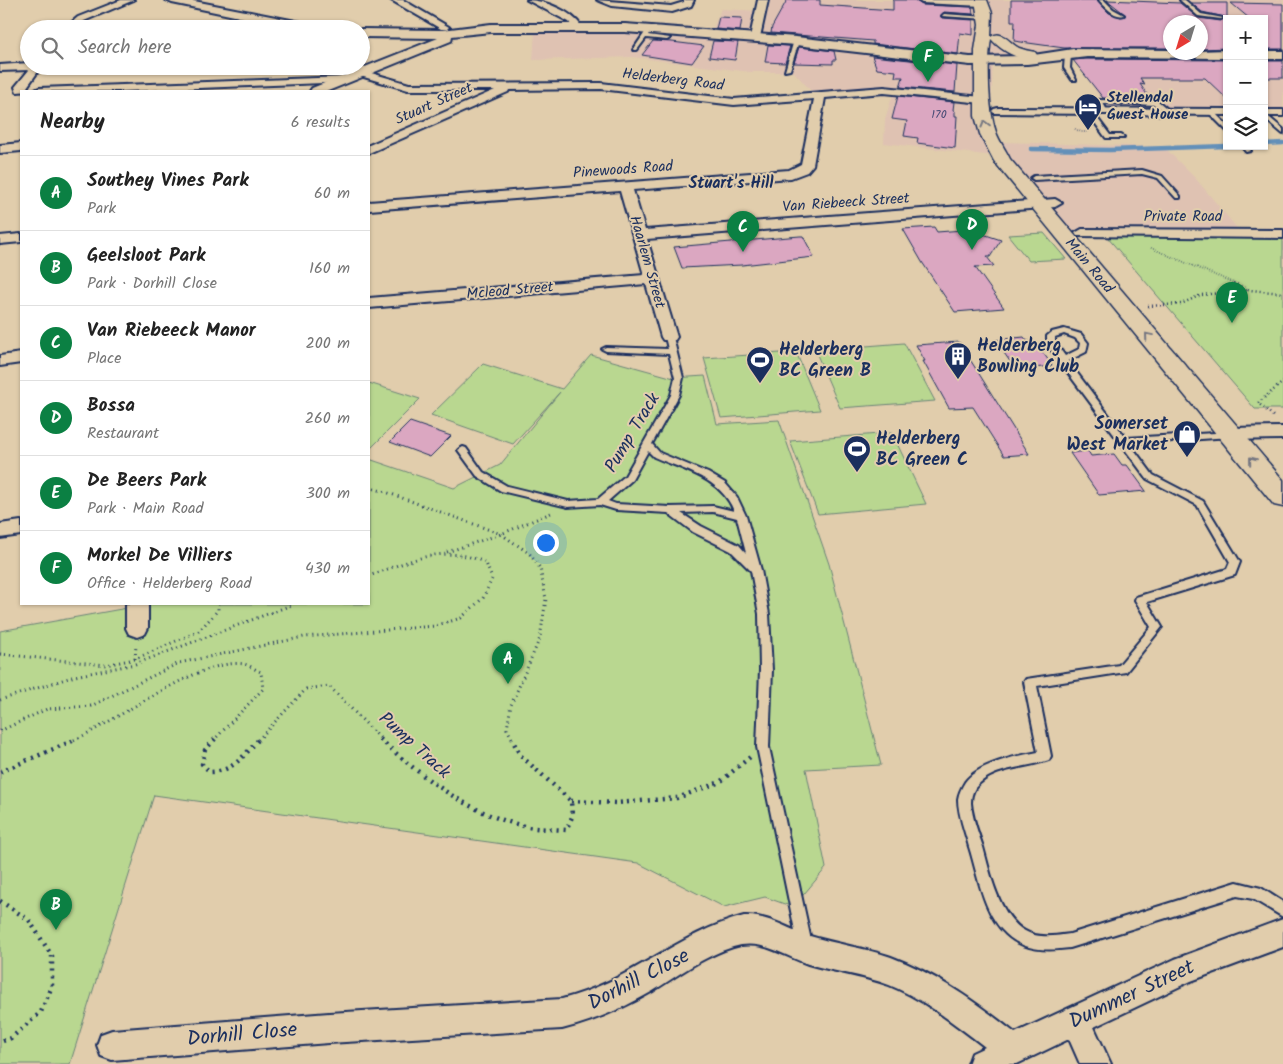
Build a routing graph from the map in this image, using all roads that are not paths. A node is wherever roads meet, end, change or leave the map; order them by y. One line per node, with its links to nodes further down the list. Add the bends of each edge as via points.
1 (129, 0): 17 (street)
2 (172, 0): 18 (street)
3 (396, 0): 21 (street)
4 (532, 0): 19 (street, via 573,20)
5 (602, 0): 6 (street, via 672,9 688,4)
6 (689, 0)
7 (763, 0): 25 (street)
8 (922, 0): 11 (street)
9 (1102, 0): 14 (lane, via 1111,10)
10 (1182, 0): 16 (lane, via 1200,15)
11 (982, 1): 15 (main road, Main Road)
12 (999, 12): 27 (main road, Main Road)
13 (944, 15): 15 (lane)
14 (1122, 15)
15 (986, 18): 36 (main road, Main Road)
16 (1221, 18)
17 (81, 20)
18 (271, 20)
19 (577, 27): 20 (street); 22 (street)
20 (491, 28): 21 (street); 21 (street)
21 (442, 31): 24 (street); 39 (street, via 427,45)
22 (648, 32): 25 (street); 26 (lane); 29 (lane)
23 (370, 33): 24 (street)
24 (400, 33)
25 (755, 37): 28 (street)
26 (667, 38)
27 (997, 38): 32 (main road, via 1014,51); 36 (main road, Main Road)
28 (796, 41): 36 (street); 40 (lane)
29 (635, 49)
30 (1088, 53): 31 (street, via 1111,50); 32 (street); 35 (street)
31 (1223, 54)
32 (1030, 55): 36 (street)
33 (1268, 55): 34 (street)
34 (1283, 55)
35 (1068, 56): 36 (street); 45 (lane, via 1067,68)
36 (990, 59): 44 (main road, Main Road); 53 (main road, Main Road)
37 (20, 67): 38 (street)
38 (0, 68)
39 (370, 69)
40 (787, 70)
41 (30, 75): 49 (street)
42 (356, 75): 46 (street)
43 (368, 75): 48 (street, Helderberg Road, via 408,87)
44 (1000, 78)
45 (1074, 79)
46 (344, 80): 47 (street); 51 (street)
47 (306, 86): 50 (street)
48 (512, 86): 52 (street, Helderberg Road, via 601,86 734,102); 65 (street, Stuart Street)
49 (21, 90)
50 (92, 90)
51 (319, 90)
52 (820, 95): 53 (street, Helderberg Road, via 891,90); 67 (street, Pinewoods Road, via 807,165 800,171)
53 (993, 103): 54 (street, Helderberg Road); 66 (main road, Main Road, via 1009,142); 69 (main road, Main Road, one-way to 53, via 1003,161 988,134 983,116)
54 (1090, 112): 55 (street, Helderberg Road); 62 (lane, via 1108,137)
55 (1211, 112): 56 (street, Helderberg Road); 60 (lane)
56 (1223, 112)
57 (1283, 113): 58 (street)
58 (1268, 114)
59 (1268, 118): 61 (lane)
60 (1223, 125)
61 (1283, 132)
62 (1121, 138)
63 (20, 147): 64 (street)
64 (0, 149)
65 (370, 149)
66 (1034, 178): 68 (lane, via 1142,172 1160,177); 69 (main road, Main Road)
67 (625, 186): 70 (street, Pinewoods Road); 73 (street, Haarlem Street)
68 (1178, 197)
69 (1046, 204): 71 (main road, Main Road); 73 (street, Van Riebeeck Street, via 974,214); 85 (main road, Main Road, one-way to 69)
70 (370, 206)
71 (1082, 233): 72 (street, Private Road); 86 (main road, Main Road)
72 (1283, 234)
73 (639, 235): 76 (street, Haarlem Street)
74 (20, 238): 75 (street)
75 (0, 240)
76 (652, 279): 77 (street, Mcleod Street); 78 (street, Haarlem Street)
77 (370, 303)
78 (669, 337): 80 (lane, Pump Track)
79 (606, 349): 80 (lane)
80 (673, 352): 88 (lane, Pump Track, via 679,378 675,395)
81 (20, 358): 83 (street)
82 (1064, 360): 87 (lane)
83 (0, 361)
84 (1280, 426): 86 (street)
85 (1231, 434): 86 (street); 87 (lane); 91 (main road, Main Road, one-way to 85)
86 (1254, 434): 90 (main road, Main Road)
87 (1125, 441): 100 (lane, via 1150,477 1200,503 1235,562 1231,572 1140,600 1157,627 1122,669 1030,682 1045,756 990,770 972,783 966,792 967,819 992,902 1001,919 1014,932 1026,940 1042,944 1070,941 1237,889 1261,894)
88 (647, 444): 92 (lane, Pump Track, via 629,478); 94 (lane, via 658,455 722,485 734,499)
89 (463, 450): 92 (lane, via 480,474 504,489 568,504)
90 (1283, 468)
91 (1283, 498)
92 (600, 502): 93 (lane, via 616,508)
93 (670, 510): 94 (lane, via 713,509); 97 (lane, via 735,548)
94 (741, 516): 97 (lane)
95 (20, 528): 96 (street)
96 (0, 531)
97 (756, 570): 102 (lane, via 764,614 763,746)
98 (137, 605): 99 (street)
99 (137, 628)
100 (1283, 910)
101 (1283, 933): 103 (street, Dummer Street, via 1185,969)
102 (806, 949): 104 (street, Dorhill Close, via 771,931 749,928 694,951 612,998 562,1014); 105 (street, Dorhill Close, via 890,972 916,983 962,1010)
103 (1076, 1020): 105 (street, Dummer Street); 107 (street)
104 (112, 1045)
105 (1012, 1050): 106 (street, Dummer Street)
106 (983, 1064)
107 (1096, 1064)

